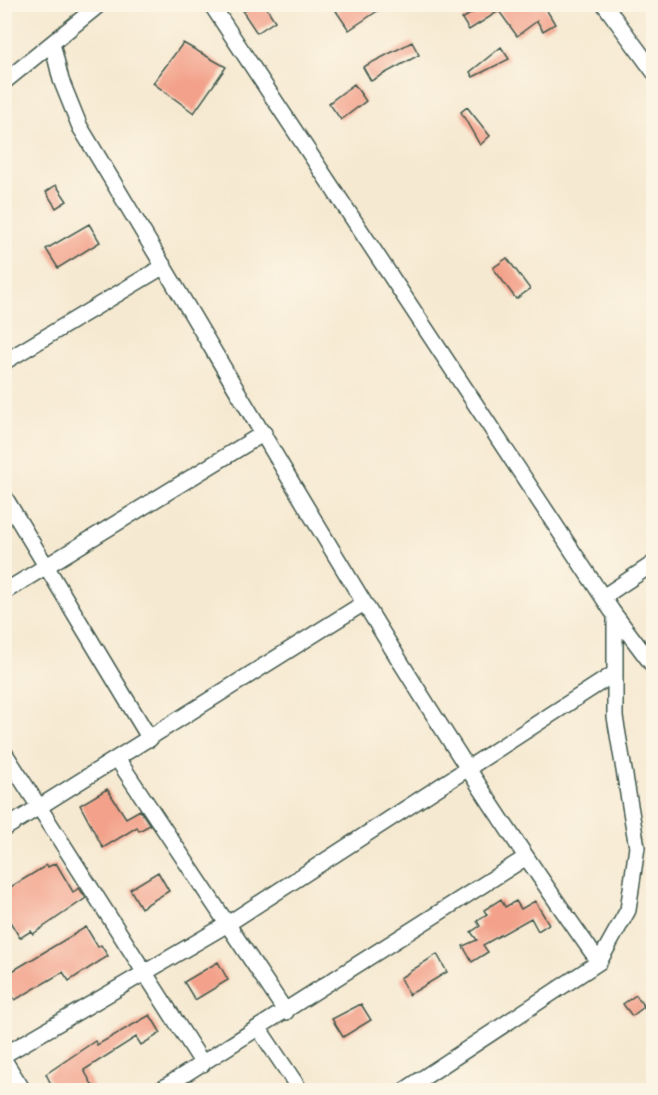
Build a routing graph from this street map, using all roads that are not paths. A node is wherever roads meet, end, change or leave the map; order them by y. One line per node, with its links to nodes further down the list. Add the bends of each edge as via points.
1 (100, 4): 4 (street)
2 (211, 4): 14 (street)
3 (604, 4): 5 (street)
4 (52, 43): 6 (street); 7 (street, via 61,80 80,128)
5 (654, 72)
6 (4, 82)
7 (164, 266): 8 (street); 9 (street)
8 (4, 362)
9 (264, 433): 12 (street); 15 (street)
10 (4, 496): 12 (street)
11 (654, 563): 14 (street)
12 (46, 567): 13 (street); 19 (street)
13 (4, 592)
14 (603, 597): 16 (street)
15 (364, 603): 19 (street); 22 (street)
16 (615, 615): 17 (street); 18 (street)
17 (654, 667)
18 (615, 673): 22 (street); 27 (street, via 618,745 637,847 628,909)
19 (150, 739): 21 (street)
20 (4, 752): 23 (street)
21 (118, 760): 23 (street); 26 (street)
22 (469, 769): 25 (street); 26 (street)
23 (39, 808): 24 (street); 28 (street)
24 (4, 829)
25 (525, 858): 27 (street); 29 (street)
26 (226, 925): 28 (street); 29 (street)
27 (599, 962): 37 (street)
28 (145, 975): 31 (street); 33 (street)
29 (286, 1012): 30 (street)
30 (259, 1029): 33 (street); 36 (street)
31 (4, 1055)
32 (4, 1060): 34 (street)
33 (203, 1064): 35 (street)
34 (23, 1090)
35 (160, 1090)
36 (300, 1090)
37 (405, 1090)

